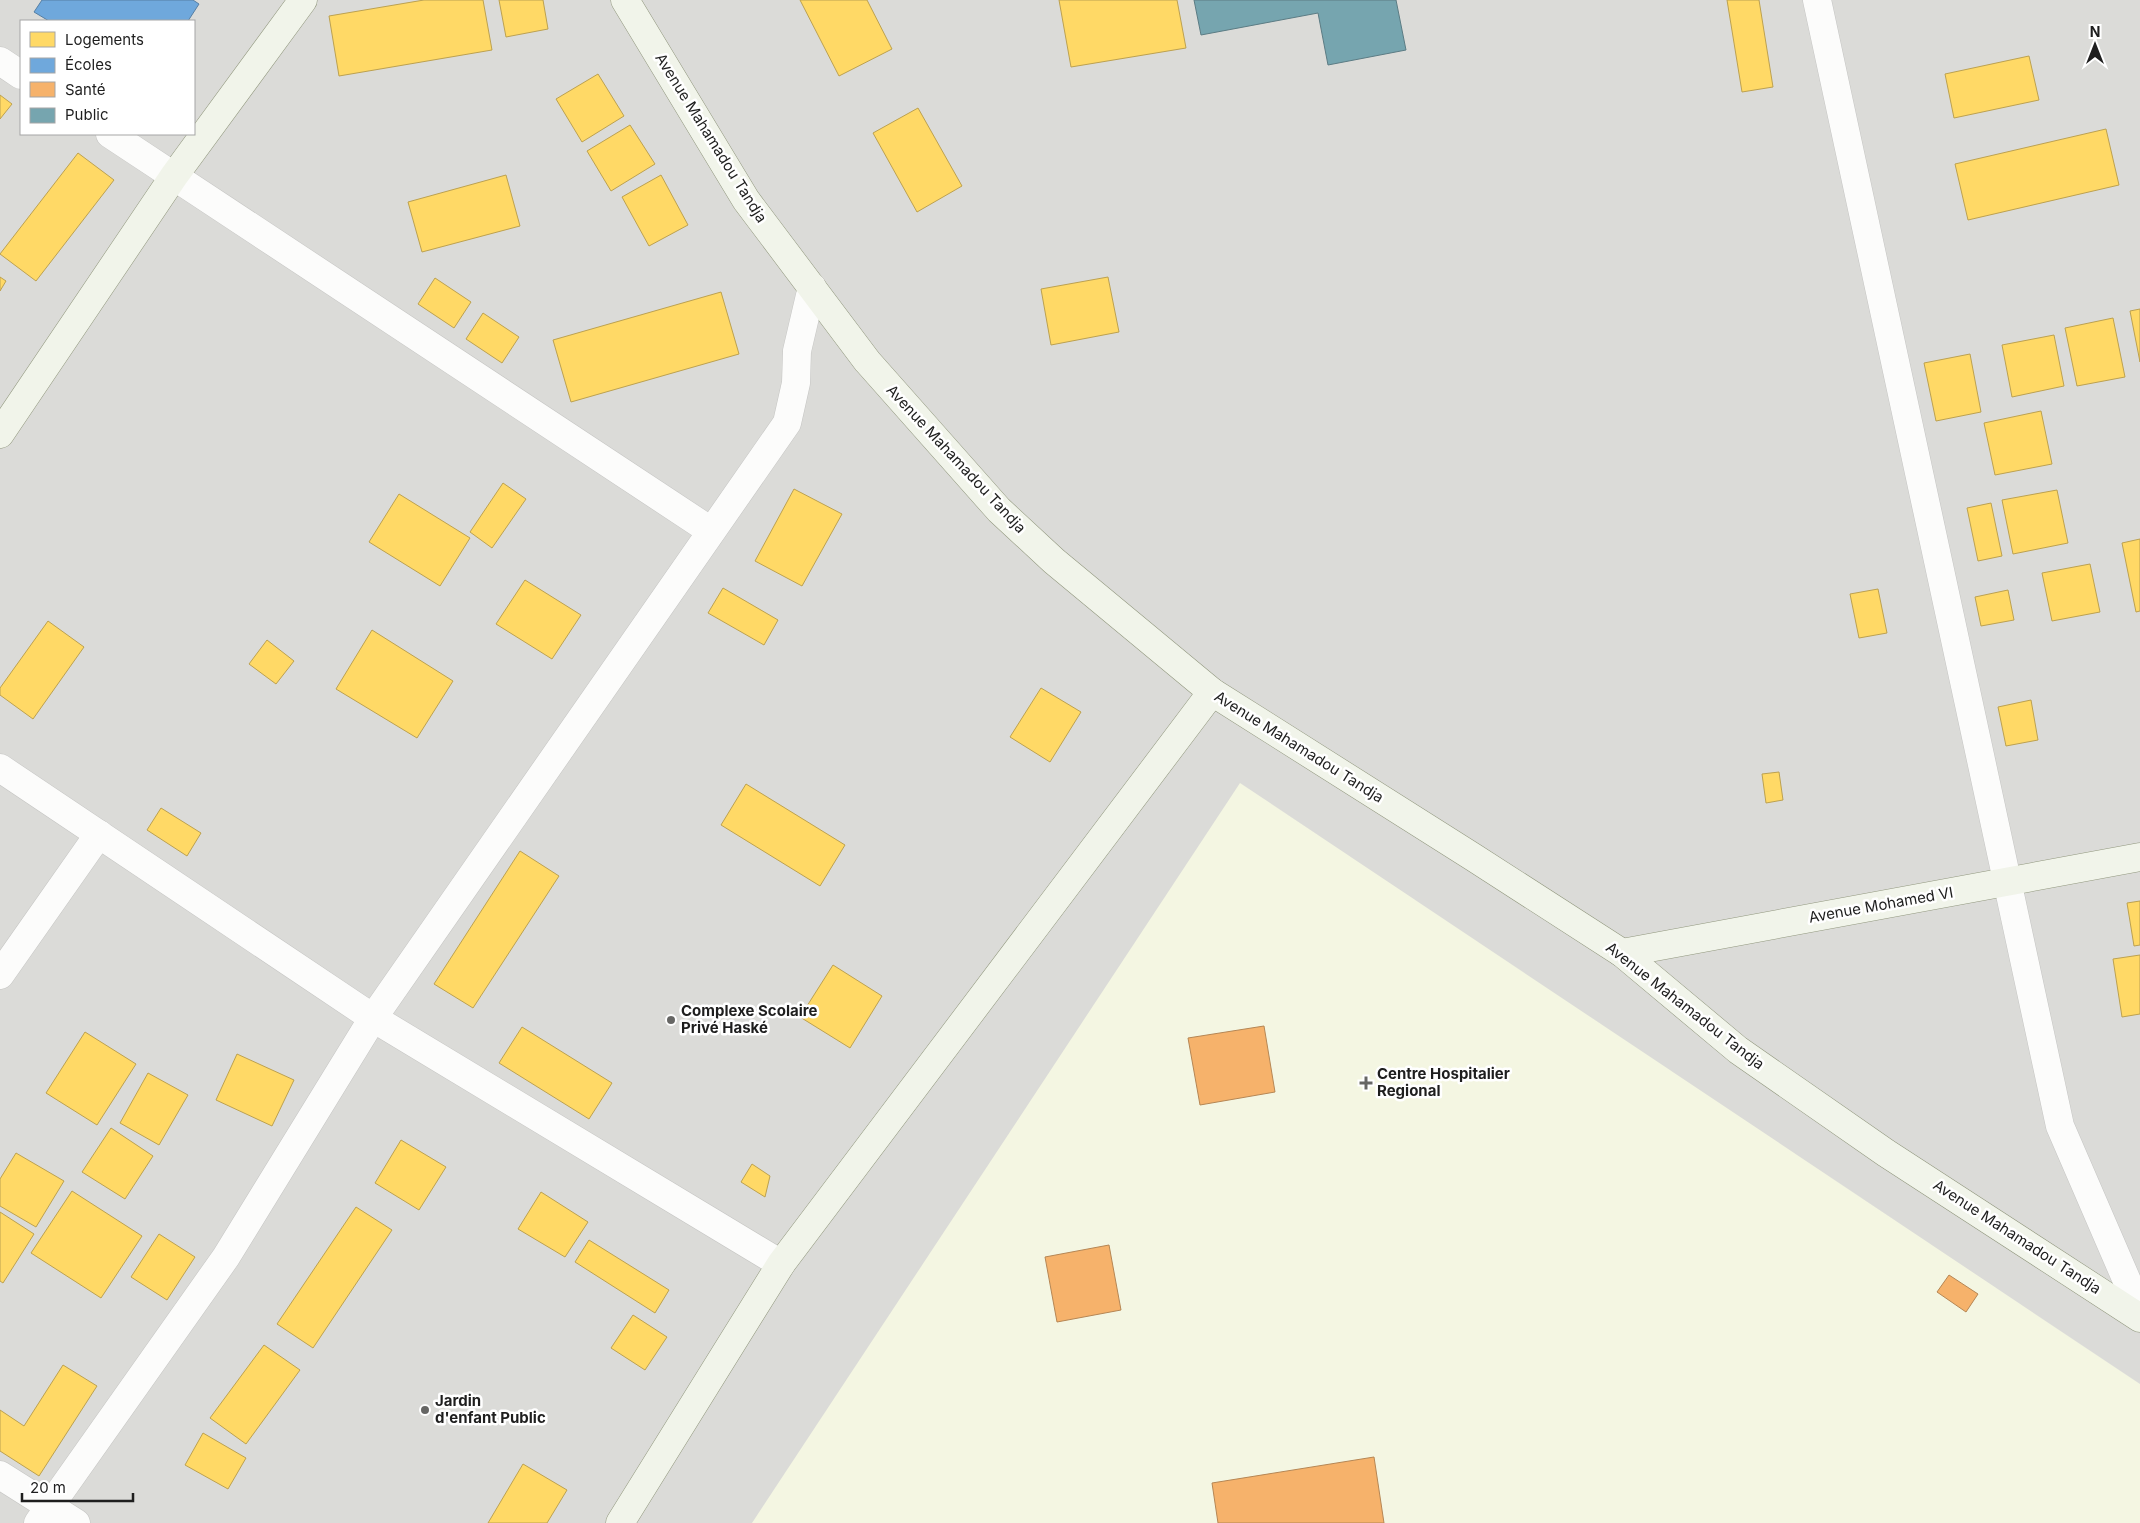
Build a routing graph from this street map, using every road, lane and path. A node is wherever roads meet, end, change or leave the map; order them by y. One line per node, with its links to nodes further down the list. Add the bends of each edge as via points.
1 (303, 0): 7 (street)
2 (625, 0): 8 (street, Avenue Mahamadou Tandja, via 746,200)
3 (1818, 0): 15 (street)
4 (0, 61): 5 (street)
5 (20, 74)
6 (112, 135): 7 (street)
7 (174, 176): 9 (street); 10 (street)
8 (812, 287): 10 (street, via 797,351 796,383 787,423); 11 (street, Avenue Mahamadou Tandja, via 867,361 999,510 1054,561)
9 (0, 434)
10 (711, 530): 18 (street)
11 (1212, 692): 16 (street, Avenue Mahamadou Tandja); 19 (street)
12 (0, 768): 13 (street)
13 (99, 834): 17 (street); 18 (street)
14 (2140, 857): 15 (street, Avenue Mohamed VI)
15 (2006, 882): 16 (street, Avenue Mohamed VI); 20 (street, via 2060,1126)
16 (1622, 953): 21 (street, Avenue Mahamadou Tandja, via 1738,1050 1886,1152)
17 (0, 975)
18 (373, 1018): 19 (street); 23 (street, via 226,1257)
19 (781, 1264): 25 (street)
20 (2140, 1311)
21 (2140, 1318)
22 (0, 1475): 23 (street)
23 (44, 1515): 24 (street)
24 (76, 1523)
25 (620, 1523)

